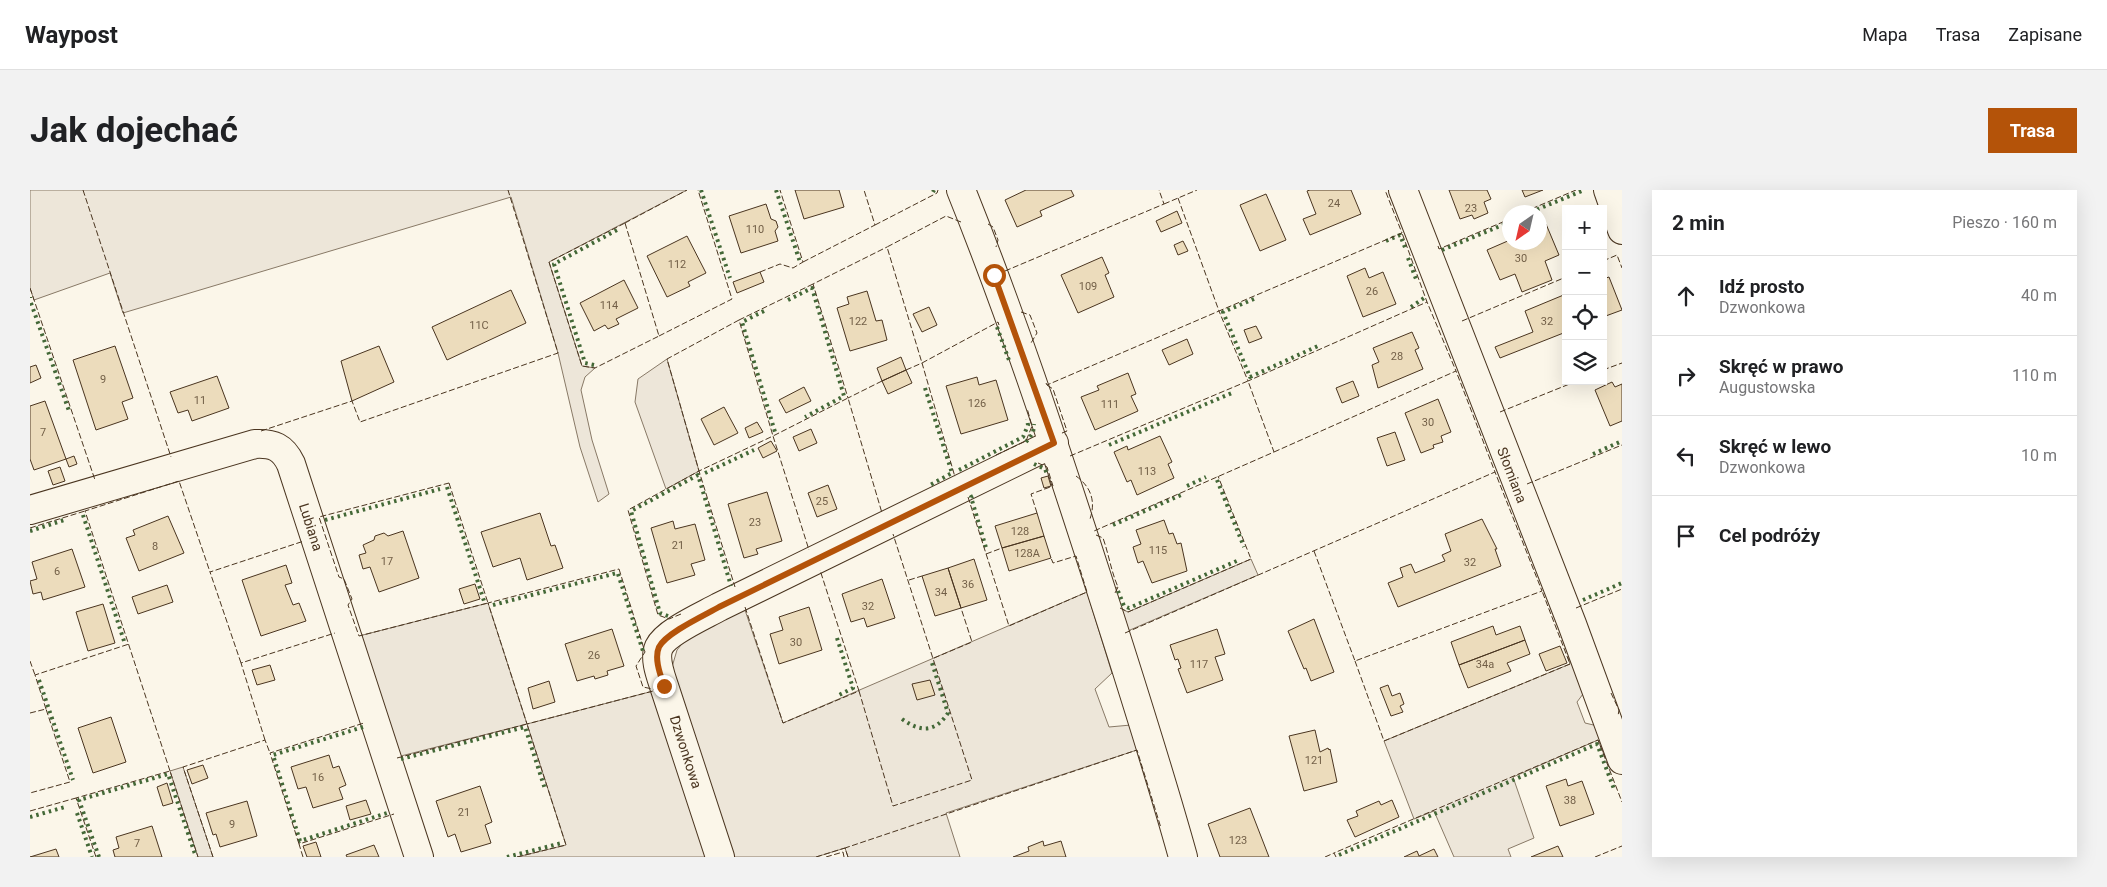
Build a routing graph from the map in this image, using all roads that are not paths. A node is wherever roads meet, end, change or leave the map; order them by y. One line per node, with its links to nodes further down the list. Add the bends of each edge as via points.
1 (961, 190): 5 (street, via 1014,325)
2 (1402, 190): 7 (street, Słomiana)
3 (1608, 190): 4 (street)
4 (1622, 230)
5 (1054, 443): 9 (street, Dzwonkowa, via 719,607 670,635 659,646 658,664 664,686); 10 (street, via 1158,766)
6 (30, 510): 8 (street, Lubiana, via 255,444 277,446 286,454)
7 (1622, 760)
8 (420, 857)
9 (720, 857)
10 (1183, 857)

